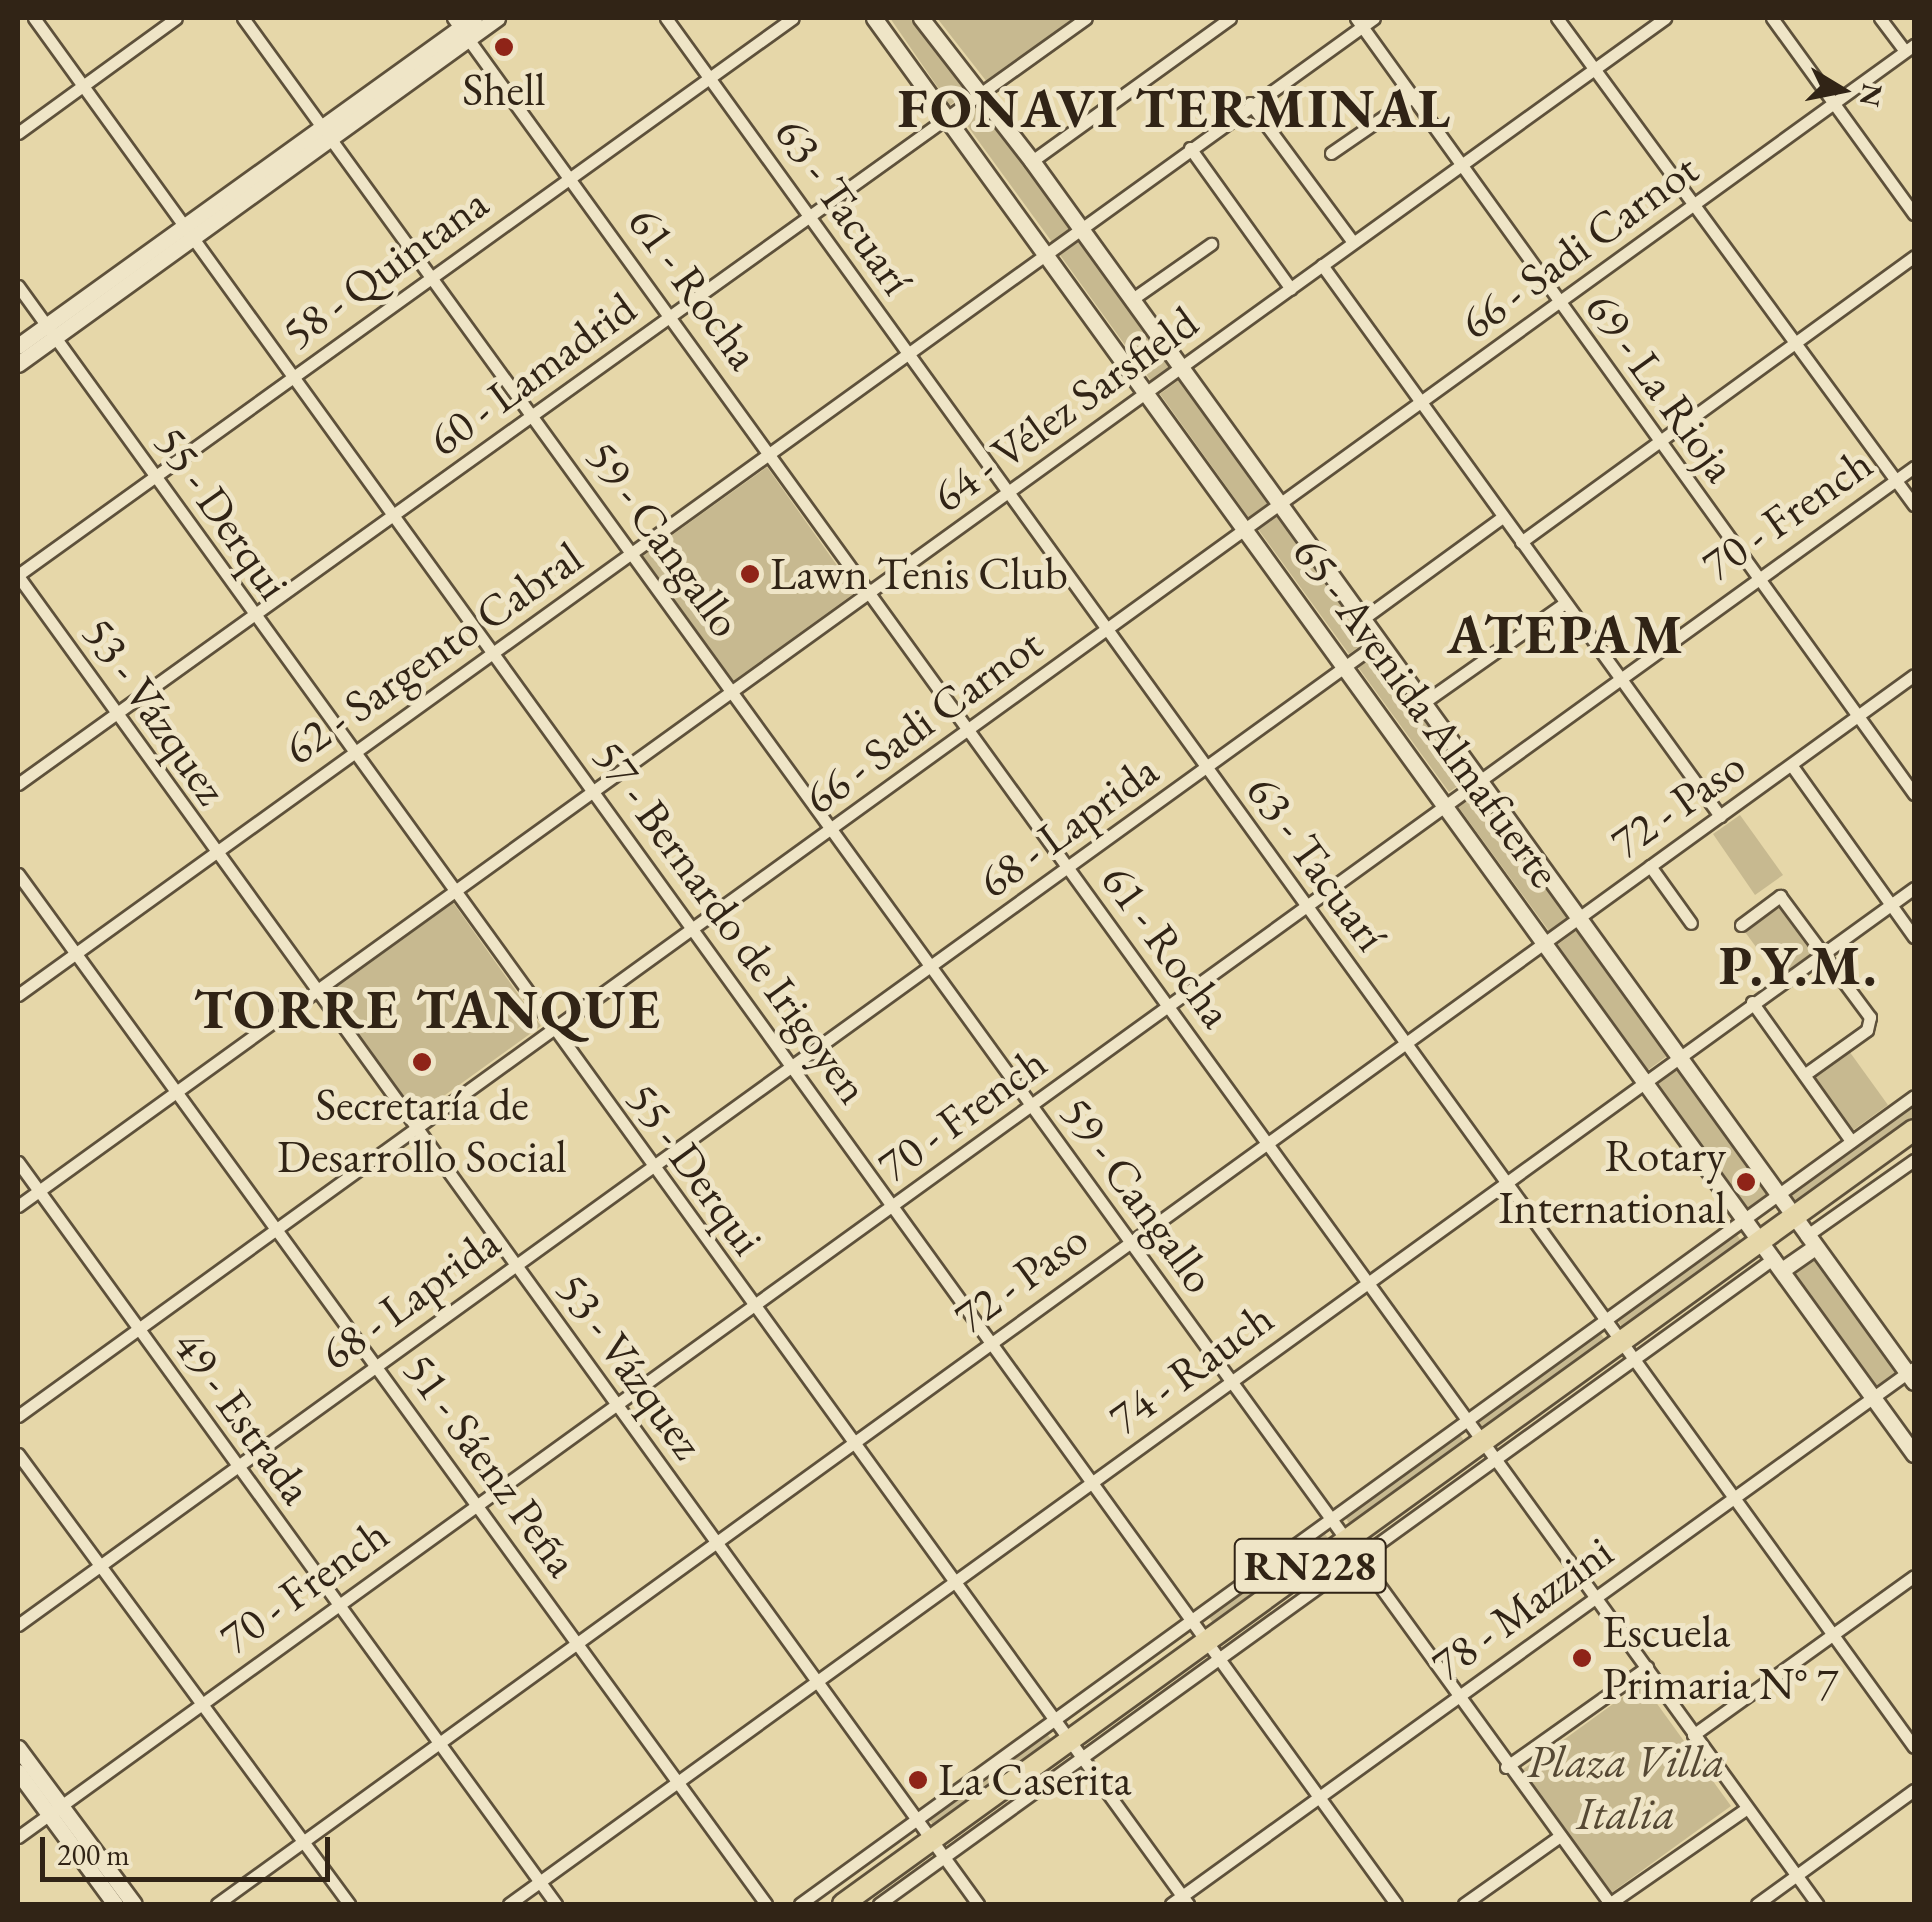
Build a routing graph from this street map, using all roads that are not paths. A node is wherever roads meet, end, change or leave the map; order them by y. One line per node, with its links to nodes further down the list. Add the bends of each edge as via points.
1 (34, 18): 21 (street, 57 - Bernardo de Irigoyen)
2 (176, 18): 21 (street)
3 (243, 18): 28 (street, 59 - Cangallo)
4 (497, 18): 17 (main road)
5 (666, 18): 20 (street, 63 - Tacuarí)
6 (793, 18): 20 (street, 58 - Quintana)
7 (874, 18): 26 (main road, 65 - Avenida Almafuerte)
8 (920, 18): 22 (main road, 65 - Avenida Almafuerte)
9 (1086, 18): 22 (street, 60 - Lamadrid)
10 (1230, 18): 31 (street)
11 (1374, 18): 16 (street, 62 - Sargento Cabral)
12 (1558, 18): 19 (street)
13 (1666, 18): 19 (street, 64 - Vélez Sarsfield)
14 (1772, 18): 24 (street)
15 (1880, 18): 18 (street)
16 (1359, 22): 23 (street, 69 - La Rioja); 25 (street, 62 - Sargento Cabral)
17 (464, 25): 28 (main road); 33 (street, 61 - Rocha)
18 (1910, 48): 24 (street, 66 - Sadi Carnot)
19 (1595, 70): 32 (street, 64 - Vélez Sarsfield); 34 (street)
20 (709, 78): 33 (street, 58 - Quintana); 36 (street, 63 - Tacuarí)
21 (83, 86): 27 (street); 37 (street, 57 - Bernardo de Irigoyen)
22 (980, 94): 26 (street, 60 - Lamadrid); 31 (main road, 65 - Avenida Almafuerte)
23 (1412, 98): 30 (street); 32 (street, 69 - La Rioja)
24 (1836, 102): 34 (street, 66 - Sadi Carnot); 35 (street)
25 (1250, 104): 29 (street, 62 - Sargento Cabral); 39 (street)
26 (951, 117): 36 (street, 60 - Lamadrid); 41 (main road, 65 - Avenida Almafuerte)
27 (18, 132)
28 (326, 132): 37 (main road); 44 (street, 59 - Cangallo)
29 (1190, 148): 38 (street, 62 - Sargento Cabral); 46 (street)
30 (1331, 154)
31 (1032, 161): 38 (main road, 65 - Avenida Almafuerte)
32 (1462, 166): 39 (street, 64 - Vélez Sarsfield); 48 (street, 69 - La Rioja)
33 (570, 178): 44 (street, 58 - Quintana); 49 (street, 61 - Rocha)
34 (1696, 206): 48 (street, 66 - Sadi Carnot); 51 (street)
35 (1914, 214)
36 (810, 215): 49 (street, 60 - Lamadrid); 53 (street, 63 - Tacuarí)
37 (189, 230): 50 (main road); 56 (street, 57 - Bernardo de Irigoyen)
38 (1082, 231): 41 (street, 62 - Sargento Cabral); 47 (main road, 65 - Avenida Almafuerte)
39 (1352, 241): 43 (street, 64 - Vélez Sarsfield)
40 (1211, 244): 47 (street)
41 (1049, 254): 53 (street, 62 - Sargento Cabral); 57 (main road, 65 - Avenida Almafuerte)
42 (1914, 256): 51 (street)
43 (1322, 265): 46 (street, 64 - Vélez Sarsfield); 58 (street)
44 (430, 278): 56 (street, 58 - Quintana); 59 (street, 59 - Cangallo)
45 (18, 286): 50 (street, 55 - Derqui)
46 (1291, 288): 55 (street, 64 - Vélez Sarsfield)
47 (1132, 300): 55 (main road, 65 - Avenida Almafuerte)
48 (1558, 304): 58 (street, 66 - Sadi Carnot); 60 (street, 69 - La Rioja)
49 (671, 316): 59 (street, 60 - Lamadrid); 61 (street, 61 - Rocha)
50 (50, 332): 52 (main road); 54 (main road); 63 (street, 55 - Derqui)
51 (1798, 341): 60 (street); 64 (street)
52 (18, 346)
53 (907, 356): 61 (street, 62 - Sargento Cabral); 65 (street, 63 - Tacuarí)
54 (18, 364)
55 (1180, 368): 57 (street, 64 - Vélez Sarsfield); 67 (main road, 65 - Avenida Almafuerte)
56 (294, 376): 63 (street, 58 - Quintana); 68 (street, 57 - Bernardo de Irigoyen)
57 (1148, 392): 65 (street, 64 - Vélez Sarsfield); 70 (main road, 65 - Avenida Almafuerte)
58 (1420, 404): 67 (street, 66 - Sadi Carnot); 69 (street)
59 (534, 416): 68 (street, 60 - Lamadrid); 72 (street, 59 - Cangallo)
60 (1658, 442): 71 (street); 74 (street, 69 - La Rioja)
61 (770, 454): 72 (street, 62 - Sargento Cabral); 75 (street, 61 - Rocha)
62 (1914, 467): 64 (street, 70 - French)
63 (154, 476): 73 (street, 58 - Quintana); 77 (street, 55 - Derqui)
64 (1896, 480): 66 (street); 74 (street, 70 - French)
65 (1008, 493): 75 (street, 64 - Vélez Sarsfield); 79 (street, 63 - Tacuarí)
66 (1914, 505)
67 (1279, 507): 70 (street, 66 - Sadi Carnot); 78 (main road, 65 - Avenida Almafuerte)
68 (395, 518): 77 (street, 60 - Lamadrid); 81 (street, 57 - Bernardo de Irigoyen)
69 (1501, 518): 71 (street); 78 (street)
70 (1246, 529): 79 (street, 66 - Sadi Carnot); 82 (main road, 65 - Avenida Almafuerte)
71 (1521, 542): 76 (street)
72 (631, 556): 81 (street, 62 - Sargento Cabral); 85 (street, 59 - Cangallo)
73 (18, 575): 87 (street, 53 - Vázquez)
74 (1756, 578): 84 (street, 70 - French); 88 (street, 69 - La Rioja)
75 (870, 594): 85 (street, 64 - Vélez Sarsfield); 89 (street, 61 - Rocha)
76 (1565, 602): 84 (street); 86 (street)
77 (252, 616): 87 (street, 60 - Lamadrid); 90 (street, 55 - Derqui)
78 (1364, 618): 80 (main road, 65 - Avenida Almafuerte)
79 (1107, 632): 89 (street, 66 - Sadi Carnot); 92 (street, 63 - Tacuarí)
80 (1379, 642): 82 (street, 68 - Laprida); 86 (main road, 65 - Avenida Almafuerte)
81 (495, 654): 90 (street, 62 - Sargento Cabral); 95 (street, 57 - Bernardo de Irigoyen)
82 (1347, 667): 92 (street, 68 - Laprida); 97 (main road, 65 - Avenida Almafuerte)
83 (1914, 675): 88 (street, 72 - Paso)
84 (1620, 679): 93 (street, 70 - French); 98 (street)
85 (732, 694): 95 (street, 64 - Vélez Sarsfield); 99 (street, 59 - Cangallo)
86 (1423, 703): 93 (main road, 65 - Avenida Almafuerte)
87 (115, 714): 94 (street, 60 - Lamadrid); 100 (street, 53 - Vázquez)
88 (1858, 717): 91 (street, 72 - Paso); 96 (street, 69 - La Rioja)
89 (967, 730): 99 (street, 66 - Sadi Carnot); 102 (street, 61 - Rocha)
90 (351, 754): 100 (street, 62 - Sargento Cabral); 105 (street, 55 - Derqui)
91 (1792, 766): 98 (street, 72 - Paso); 106 (street)
92 (1205, 770): 102 (street, 68 - Laprida); 107 (street, 63 - Tacuarí)
93 (1478, 780): 97 (street, 70 - French); 108 (main road, 65 - Avenida Almafuerte)
94 (18, 784)
95 (595, 792): 105 (street, 64 - Vélez Sarsfield); 111 (street, 57 - Bernardo de Irigoyen)
96 (1914, 794)
97 (1447, 804): 107 (street, 70 - French); 113 (main road, 65 - Avenida Almafuerte)
98 (1720, 816): 101 (street, 72 - Paso)
99 (830, 832): 111 (street, 66 - Sadi Carnot); 116 (street, 59 - Cangallo)
100 (212, 852): 115 (street, 62 - Sargento Cabral); 117 (street, 53 - Vázquez)
101 (1650, 866): 108 (street, 72 - Paso); 109 (street)
102 (1069, 868): 116 (street, 68 - Laprida); 120 (street, 61 - Rocha)
103 (18, 874): 115 (street, 51 - Sáenz Peña)
104 (1914, 888): 106 (street, 74 - Rauch)
105 (453, 891): 117 (street, 64 - Vélez Sarsfield); 121 (street, 55 - Derqui)
106 (1892, 904): 112 (street); 114 (street, 74 - Rauch)
107 (1306, 908): 120 (street, 70 - French); 122 (street, 63 - Tacuarí)
108 (1578, 920): 113 (street, 72 - Paso); 123 (main road, 65 - Avenida Almafuerte)
109 (1691, 923)
110 (1742, 925): 114 (street, via 1780,896)
111 (692, 931): 121 (street, 66 - Sadi Carnot); 124 (street, 57 - Bernardo de Irigoyen)
112 (1914, 936)
113 (1547, 941): 122 (street, 72 - Paso); 126 (main road, 65 - Avenida Almafuerte)
114 (1824, 953): 119 (street, 74 - Rauch); 125 (street, via 1872,1024)
115 (74, 954): 118 (street, 62 - Sargento Cabral); 127 (street, 51 - Sáenz Peña)
116 (931, 969): 124 (street, 68 - Laprida); 129 (street, 59 - Cangallo)
117 (314, 992): 127 (street, 64 - Vélez Sarsfield); 130 (street, 53 - Vázquez)
118 (18, 995)
119 (1752, 1002): 123 (street, 74 - Rauch); 125 (street)
120 (1168, 1008): 129 (street, 70 - French); 133 (street, 61 - Rocha)
121 (550, 1029): 130 (street, 66 - Sadi Carnot); 136 (street, 55 - Derqui)
122 (1405, 1044): 133 (street, 72 - Paso); 137 (street, 63 - Tacuarí)
123 (1677, 1056): 126 (street, 74 - Rauch); 139 (main road, 65 - Avenida Almafuerte)
124 (792, 1067): 136 (street, 68 - Laprida); 141 (street, 57 - Bernardo de Irigoyen)
125 (1804, 1075): 132 (street)
126 (1646, 1081): 137 (street, 74 - Rauch); 143 (main road, 65 - Avenida Almafuerte)
127 (175, 1090): 138 (street, 64 - Vélez Sarsfield); 144 (street, 51 - Sáenz Peña)
128 (1914, 1096): 132 (street)
129 (1031, 1107): 141 (street, 70 - French); 147 (street, 59 - Cangallo)
130 (413, 1128): 144 (street, 66 - Sadi Carnot); 149 (street, 53 - Vázquez)
131 (1914, 1130): 142 (highway, RN228)
132 (1851, 1141): 139 (street)
133 (1268, 1145): 147 (street, 72 - Paso); 150 (street, 61 - Rocha)
134 (1914, 1160): 146 (street)
135 (18, 1162): 138 (street, 49 - Estrada)
136 (650, 1167): 149 (street, 68 - Laprida); 151 (street, 55 - Derqui)
137 (1504, 1183): 150 (street, 74 - Rauch); 152 (street, 63 - Tacuarí)
138 (38, 1191): 140 (street, 64 - Vélez Sarsfield); 153 (street, 49 - Estrada)
139 (1780, 1193): 142 (main road, 65 - Avenida Almafuerte); 143 (street)
140 (18, 1206)
141 (894, 1206): 151 (street, 70 - French); 154 (street, 57 - Bernardo de Irigoyen)
142 (1793, 1215): 145 (highway, RN228); 146 (main road, 65 - Avenida Almafuerte)
143 (1745, 1217): 145 (main road, 65 - Avenida Almafuerte); 152 (street)
144 (275, 1228): 153 (street, 66 - Sadi Carnot); 156 (street, 51 - Sáenz Peña)
145 (1760, 1238): 148 (main road, 65 - Avenida Almafuerte); 155 (highway, RN228)
146 (1810, 1241): 148 (main road); 157 (main road, 65 - Avenida Almafuerte)
147 (1130, 1242): 154 (street, 72 - Paso); 158 (street, 59 - Cangallo)
148 (1778, 1264): 155 (street); 159 (main road, 65 - Avenida Almafuerte)
149 (514, 1267): 156 (street, 68 - Laprida); 160 (street, 53 - Vázquez)
150 (1368, 1284): 158 (street, 74 - Rauch); 162 (street, 61 - Rocha)
151 (751, 1305): 160 (street, 70 - French); 163 (street, 55 - Derqui)
152 (1604, 1320): 155 (street, 63 - Tacuarí); 162 (street)
153 (135, 1329): 161 (street, 66 - Sadi Carnot); 168 (street, 49 - Estrada)
154 (992, 1342): 163 (street, 72 - Paso); 169 (street, 57 - Bernardo de Irigoyen)
155 (1626, 1351): 164 (highway, RN228); 167 (street); 170 (street, 63 - Tacuarí)
156 (374, 1366): 168 (street, 68 - Laprida); 171 (street, 51 - Sáenz Peña)
157 (1912, 1375): 159 (street, 78 - Mazzini)
158 (1230, 1383): 169 (street, 74 - Rauch); 172 (street, 59 - Cangallo)
159 (1873, 1397): 166 (main road, 65 - Avenida Almafuerte); 170 (street, 78 - Mazzini)
160 (613, 1405): 171 (street, 70 - French); 173 (street, 53 - Vázquez)
161 (18, 1416)
162 (1466, 1421): 164 (street, 61 - Rocha); 172 (street)
163 (854, 1442): 173 (street, 72 - Paso); 177 (street, 55 - Derqui)
164 (1480, 1442): 167 (street, 61 - Rocha); 174 (highway, RN228)
165 (18, 1454): 175 (street)
166 (1914, 1454)
167 (1495, 1462): 174 (street); 178 (street, 61 - Rocha)
168 (237, 1466): 175 (street, 68 - Laprida); 179 (street, 49 - Estrada)
169 (1092, 1482): 177 (street, 74 - Rauch); 180 (street, 57 - Bernardo de Irigoyen)
170 (1732, 1498): 178 (street, 78 - Mazzini); 182 (street, 63 - Tacuarí)
171 (476, 1504): 179 (street, 70 - French); 183 (street, 51 - Sáenz Peña)
172 (1330, 1518): 174 (street, 59 - Cangallo); 180 (street)
173 (718, 1543): 183 (street, 72 - Paso); 186 (street, 53 - Vázquez)
174 (1351, 1550): 184 (highway, RN228); 187 (street, 59 - Cangallo)
175 (98, 1568): 181 (street, 68 - Laprida); 188 (street)
176 (1914, 1576): 182 (street)
177 (954, 1581): 186 (street, 74 - Rauch); 189 (street, 55 - Derqui)
178 (1595, 1599): 185 (street, 61 - Rocha); 187 (street, 78 - Mazzini)
179 (336, 1606): 188 (street, 70 - French); 191 (street, 49 - Estrada)
180 (1192, 1616): 184 (street, 57 - Bernardo de Irigoyen); 189 (street)
181 (18, 1626)
182 (1832, 1636): 190 (street); 192 (street, 63 - Tacuarí)
183 (579, 1643): 191 (street, 72 - Paso); 197 (street, 51 - Sáenz Peña)
184 (1215, 1647): 194 (highway, RN228); 199 (street, 57 - Bernardo de Irigoyen)
185 (1647, 1667): 190 (street, 61 - Rocha); 195 (street)
186 (817, 1680): 197 (street, 74 - Rauch); 202 (street, 53 - Vázquez)
187 (1460, 1697): 195 (street, 59 - Cangallo); 199 (street, 78 - Mazzini)
188 (199, 1704): 201 (street, 70 - French); 205 (street)
189 (1053, 1718): 194 (street, 55 - Derqui); 202 (street)
190 (1693, 1735): 200 (street, 61 - Rocha)
191 (442, 1742): 205 (street, 72 - Paso); 208 (street, 49 - Estrada)
192 (1914, 1747)
193 (18, 1748): 201 (main road)
194 (1075, 1750): 206 (highway, RN228); 209 (street, 55 - Derqui)
195 (1506, 1767): 203 (street, 59 - Cangallo)
196 (18, 1772): 201 (main road)
197 (678, 1781): 208 (street, 74 - Rauch); 216 (street, 51 - Sáenz Peña)
198 (1914, 1790): 207 (street)
199 (1319, 1798): 209 (street, 78 - Mazzini); 221 (street, 57 - Bernardo de Irigoyen)
200 (1747, 1808): 207 (street, 61 - Rocha); 223 (street)
201 (53, 1809): 204 (street, 70 - French); 210 (main road); 211 (main road)
202 (916, 1821): 206 (street, 53 - Vázquez); 217 (street)
203 (1560, 1836): 222 (street); 223 (street, 59 - Cangallo)
204 (18, 1837)
205 (304, 1842): 212 (street, 72 - Paso); 213 (street)
206 (938, 1848): 218 (highway, RN228); 219 (street); 220 (street, 53 - Vázquez)
207 (1797, 1877): 224 (street); 225 (street, 61 - Rocha)
208 (540, 1882): 214 (street, 74 - Rauch); 215 (street, 49 - Estrada)
209 (1180, 1902)
210 (116, 1904)
211 (134, 1904)
212 (217, 1904)
213 (349, 1904)
214 (508, 1904)
215 (556, 1904)
216 (766, 1904)
217 (800, 1904)
218 (843, 1904)
219 (879, 1904)
220 (978, 1904)
221 (1396, 1904)
222 (1464, 1904)
223 (1610, 1904)
224 (1757, 1904)
225 (1817, 1904)

